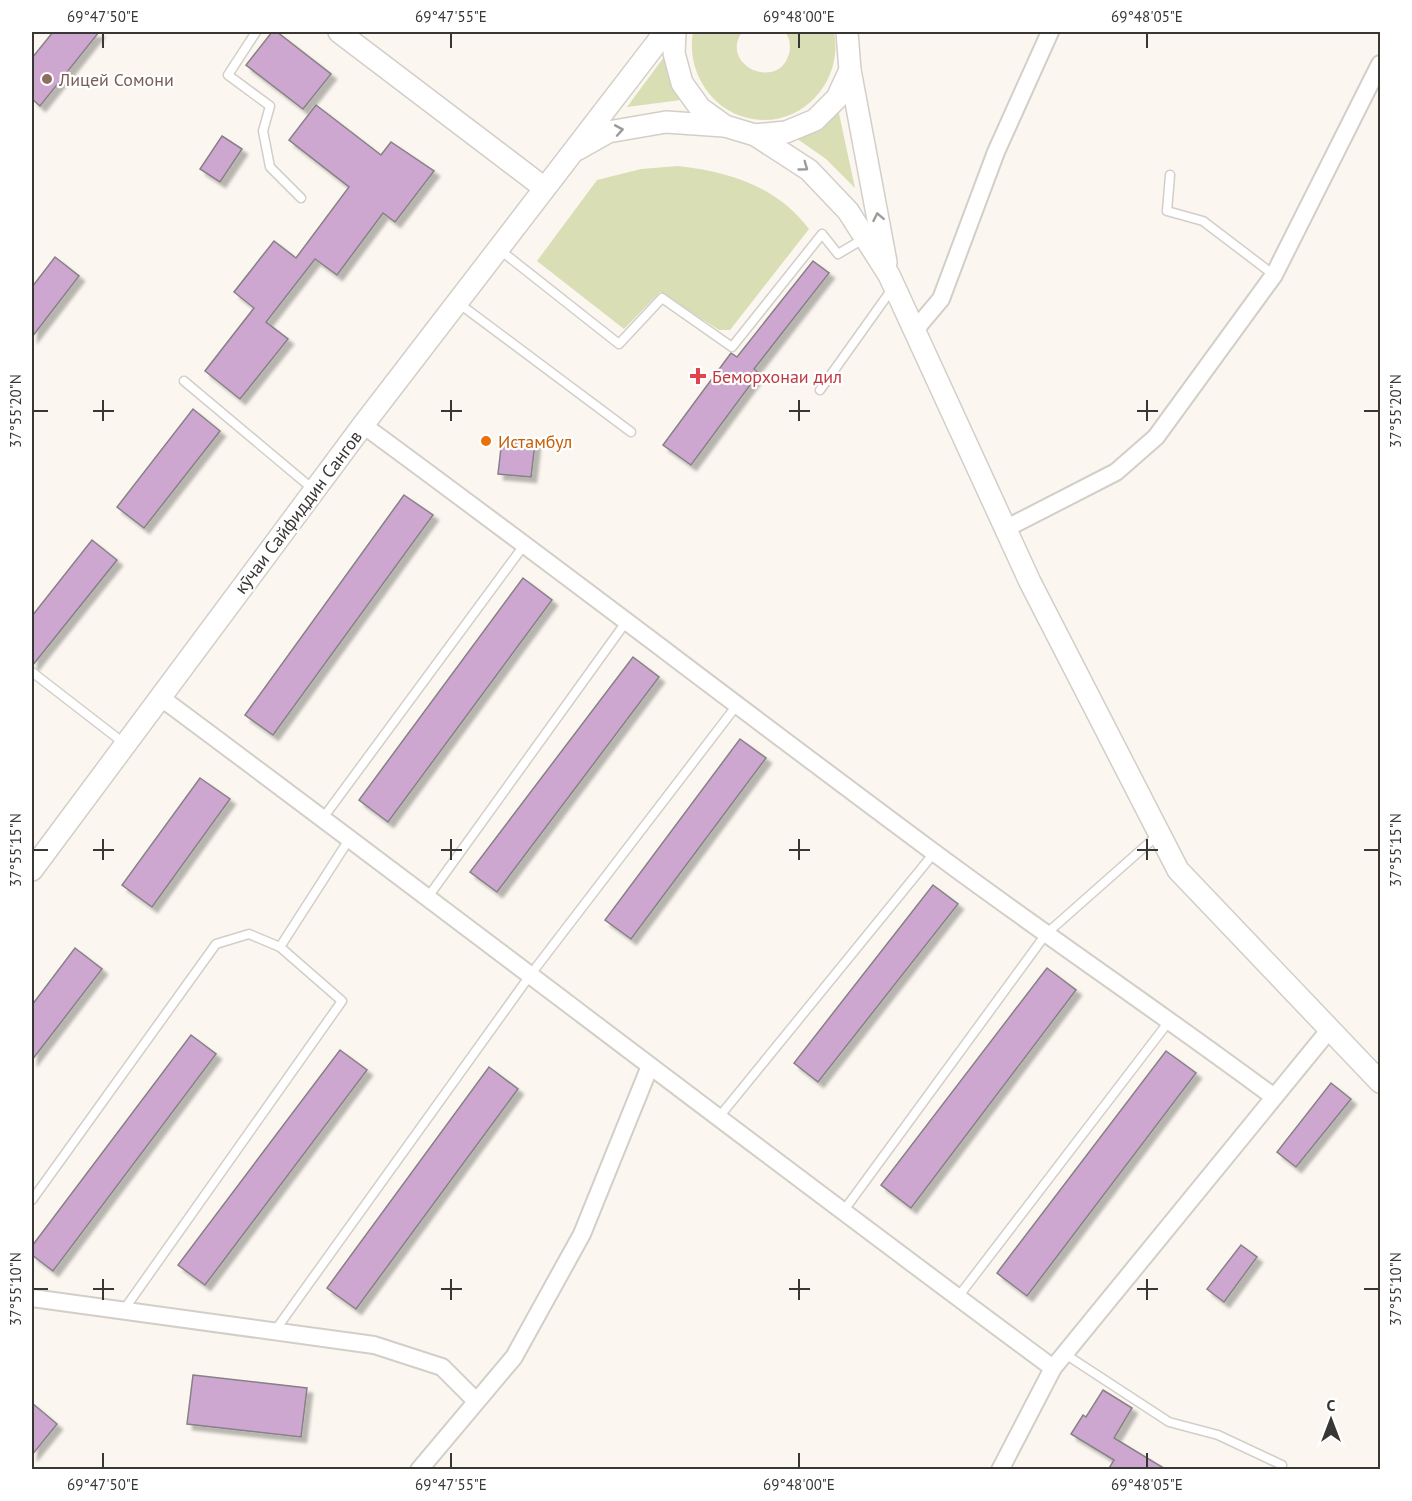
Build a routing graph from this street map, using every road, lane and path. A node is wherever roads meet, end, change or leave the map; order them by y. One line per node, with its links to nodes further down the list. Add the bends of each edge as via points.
1 (256, 32): 14 (lane, via 228,75 270,106 263,131 270,167)
2 (340, 32): 13 (street)
3 (665, 32): 11 (street, кӯчаи Сайфиддин Сангов)
4 (675, 32): 9 (street, via 674,52 682,82 700,108)
5 (847, 32): 8 (street)
6 (1050, 32): 20 (street, via 996,152 941,299)
7 (1380, 64): 17 (street)
8 (850, 70): 10 (street, via 837,98 814,120 786,132); 18 (street, one-way to 8)
9 (725, 126): 10 (street); 11 (street, one-way to 9, via 608,132 666,122)
10 (755, 135): 15 (street, one-way to 15, via 809,170 848,211)
11 (567, 156): 13 (street, кӯчаи Сайфиддин Сангов)
12 (1170, 175): 17 (lane, via 1167,211 1203,221)
13 (543, 187): 16 (street, кӯчаи Сайфиддин Сангов)
14 (301, 198)
15 (866, 238): 16 (lane, via 838,254 822,234 732,347 662,298 619,344); 18 (street)
16 (497, 248): 19 (street, кӯчаи Сайфиддин Сангов)
17 (1274, 275): 26 (street, via 1156,437 1116,472)
18 (891, 280): 20 (street); 22 (lane)
19 (456, 302): 23 (street, кӯчаи Сайфиддин Сангов); 24 (lane)
20 (914, 331): 26 (street)
21 (183, 381): 25 (lane)
22 (820, 390)
23 (363, 424): 25 (street, кӯчаи Сайфиддин Сангов); 27 (street)
24 (631, 432)
25 (314, 491): 30 (street, кӯчаи Сайфиддин Сангов)
26 (1005, 529): 34 (street)
27 (525, 543): 28 (street); 33 (lane)
28 (626, 622): 31 (street); 38 (lane)
29 (32, 672): 32 (lane)
30 (160, 697): 32 (street, кӯчаи Сайфиддин Сангов); 33 (street)
31 (737, 705): 36 (street); 41 (lane)
32 (125, 744): 37 (street, кӯчаи Сайфиддин Сангов)
33 (323, 818): 35 (street)
34 (1159, 834): 39 (lane); 43 (street, via 1178,870)
35 (350, 838): 38 (street); 40 (lane)
36 (934, 853): 39 (street); 47 (lane)
37 (32, 870)
38 (428, 897): 41 (street)
39 (1046, 934): 42 (street); 49 (lane)
40 (280, 947): 48 (lane, via 249,934 216,944); 52 (lane, via 342,1001)
41 (531, 974): 44 (street); 53 (lane)
42 (1171, 1020): 46 (street); 50 (lane)
43 (1330, 1029): 45 (street); 46 (street)
44 (650, 1066): 47 (street); 56 (street, via 582,1234 514,1357)
45 (1380, 1082)
46 (1274, 1097): 54 (street)
47 (719, 1117): 49 (street)
48 (32, 1200)
49 (842, 1213): 50 (street)
50 (958, 1297): 55 (street)
51 (32, 1298): 52 (street)
52 (122, 1312): 53 (street)
53 (273, 1332): 56 (street, via 374,1345 442,1367)
54 (1065, 1354): 55 (street); 57 (lane, via 1169,1422 1218,1435)
55 (1053, 1368): 59 (street)
56 (476, 1401): 58 (street)
57 (1282, 1465)
58 (418, 1470)
59 (1000, 1470)

